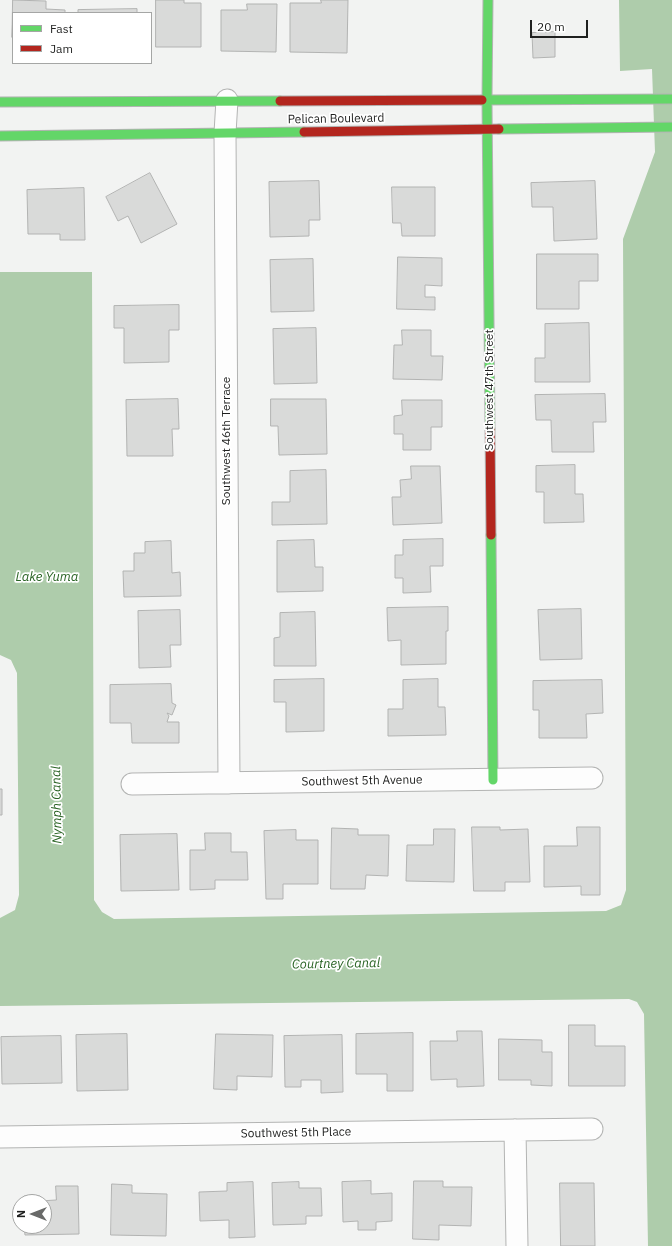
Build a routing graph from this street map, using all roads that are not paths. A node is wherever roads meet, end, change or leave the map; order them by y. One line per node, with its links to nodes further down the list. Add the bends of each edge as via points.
1 (488, 0): 4 (street, Southwest 47th Street)
2 (672, 99): 4 (street, Pelican Boulevard)
3 (227, 100): 4 (street, Pelican Boulevard); 5 (street, Pelican Boulevard); 8 (street, Southwest 46th Terrace)
4 (487, 100): 7 (street, Southwest 47th Street)
5 (0, 102)
6 (672, 127): 7 (street, Pelican Boulevard)
7 (488, 128): 8 (street, Pelican Boulevard); 11 (street, Southwest 47th Street)
8 (225, 133): 9 (street, Pelican Boulevard); 12 (street, Southwest 46th Terrace)
9 (0, 136)
10 (592, 778): 11 (street, Southwest 5th Avenue)
11 (493, 780): 12 (street, Southwest 5th Avenue)
12 (230, 782): 13 (street, Southwest 5th Avenue)
13 (132, 784)
14 (592, 1129): 15 (street, Southwest 5th Place)
15 (515, 1130): 16 (street, Southwest 5th Place); 17 (street)
16 (0, 1137)
17 (517, 1246)

